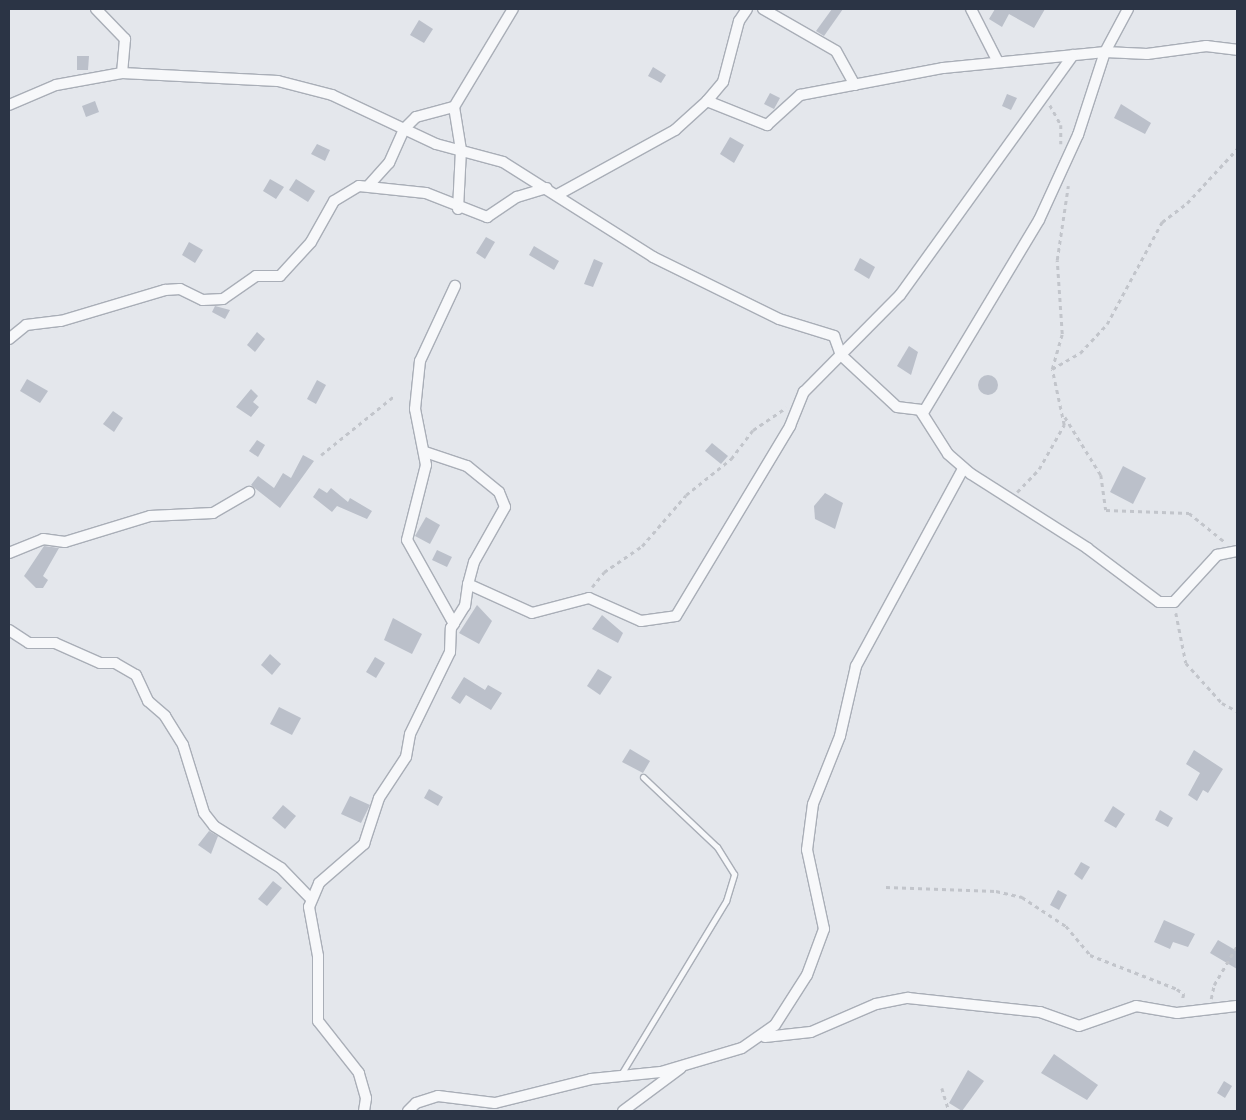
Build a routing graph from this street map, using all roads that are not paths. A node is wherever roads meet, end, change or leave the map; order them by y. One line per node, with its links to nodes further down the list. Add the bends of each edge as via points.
1 (96, 9): 11 (street, via 125,39)
2 (512, 9): 15 (street)
3 (764, 9): 12 (street, via 836,51)
4 (972, 9): 10 (street)
5 (1128, 9): 8 (street)
6 (745, 10): 13 (street, via 722,82)
7 (1237, 50): 8 (street, via 1206,46 1147,54)
8 (1105, 52): 9 (street); 25 (street, via 1064,170 952,372)
9 (1073, 55): 10 (street); 24 (street, via 900,295)
10 (998, 60): 12 (street)
11 (122, 73): 14 (street, via 56,85); 16 (street, via 305,86 359,106)
12 (855, 85): 13 (street, via 800,95 767,125)
13 (707, 101): 20 (street, via 675,130)
14 (9, 105)
15 (454, 107): 16 (street, via 416,117); 17 (street)
16 (404, 129): 17 (street, via 436,144); 18 (street, via 389,163)
17 (461, 150): 19 (street, via 503,162); 21 (street, via 456,193)
18 (370, 185): 21 (street, via 426,193); 23 (street, via 334,202 311,242 280,276 256,276 223,299 203,300 180,289 165,290 69,319 26,325)
19 (547, 188): 20 (street); 21 (street, via 517,197 487,217)
20 (557, 195): 24 (street, via 653,257 785,322 834,336)
21 (458, 209)
22 (455, 286): 26 (street, via 420,361 415,410)
23 (9, 339)
24 (842, 355): 25 (street, via 897,407 913,406); 31 (street, via 799,400 790,426 680,612 641,621 589,598 578,598 532,613)
25 (923, 413): 27 (street, via 948,454)
26 (425, 452): 31 (street, via 467,466 499,492 505,507 474,562); 32 (street, via 426,466 407,540)
27 (964, 469): 29 (street, via 1095,553 1149,596 1174,602 1217,555); 37 (street, via 856,666 840,736 813,804 807,850 824,929 790,1005)
28 (249, 492): 30 (street, via 213,513 150,516 66,542 43,539)
29 (1236, 550)
30 (9, 553)
31 (468, 584): 32 (street, via 466,606)
32 (454, 624): 35 (street, via 450,652 410,734 406,757 379,798 364,844 320,883)
33 (9, 630): 35 (street, via 29,643 55,642 100,663 115,663 136,675 148,701 165,716 183,745 204,813 214,826 281,868)
34 (643, 777): 39 (lane, via 717,847 734,874 726,901)
35 (311, 899): 40 (street, via 318,1021 359,1073 366,1098)
36 (1237, 1006): 37 (street, via 1178,1013 1136,1006 1080,1026 1040,1012 908,998 876,1004 811,1032)
37 (765, 1036): 38 (street, via 742,1048)
38 (686, 1064): 39 (street); 42 (street)
39 (619, 1079): 41 (street, via 584,1080 495,1103 426,1098)
40 (364, 1111)
41 (408, 1111)
42 (623, 1111)

